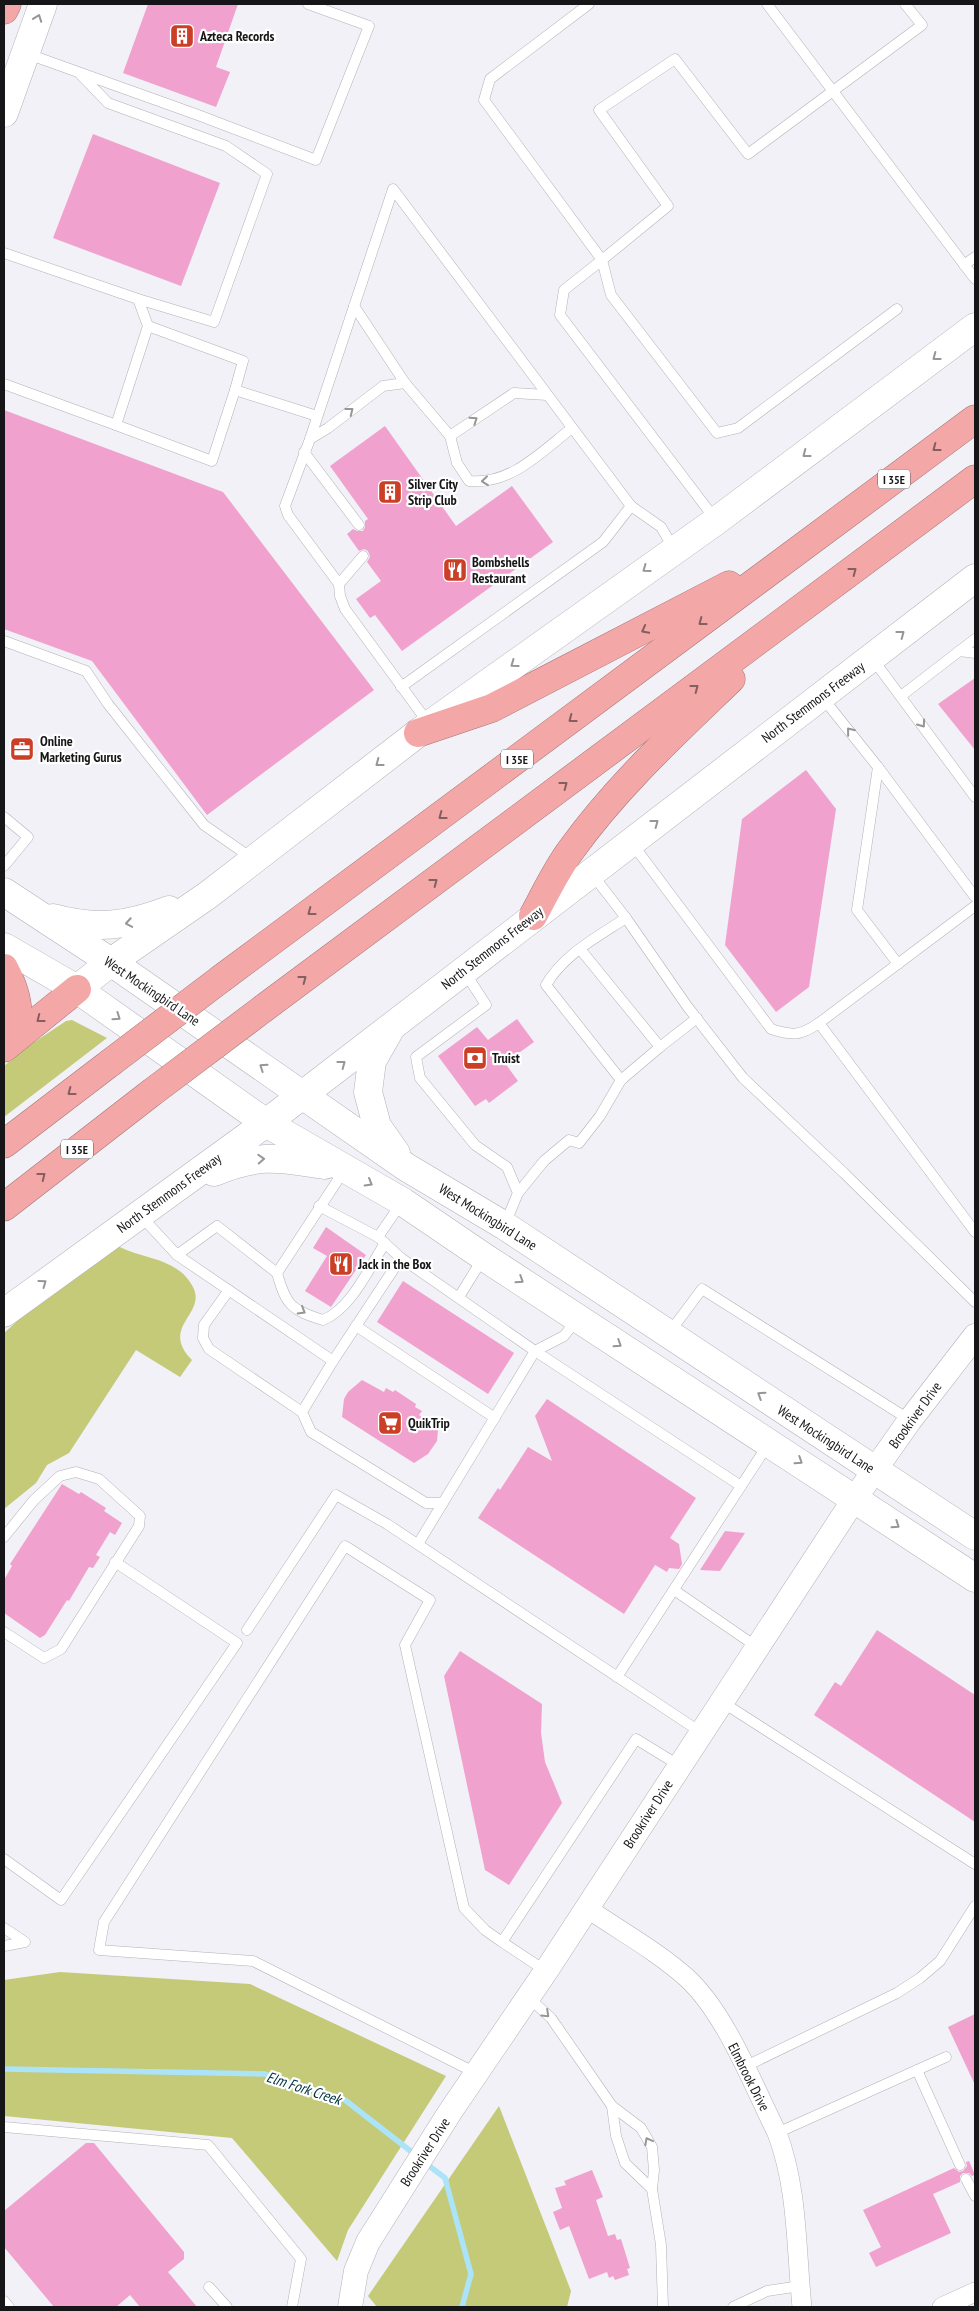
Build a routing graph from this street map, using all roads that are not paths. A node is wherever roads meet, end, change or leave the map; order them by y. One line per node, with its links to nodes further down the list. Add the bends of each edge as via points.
1 (6, 4): 7 (highway)
2 (43, 4): 8 (main road, one-way to 2)
3 (308, 4): 9 (lane, via 369,26 316,160)
4 (589, 4): 14 (lane, via 490,79 484,100)
5 (767, 4): 10 (lane)
6 (905, 4): 10 (lane, via 922,24)
7 (4, 10)
8 (25, 53): 9 (lane); 11 (main road)
9 (78, 72): 17 (lane, via 108,102 226,146 266,174 214,322)
10 (832, 90): 14 (lane, via 748,154 675,58 600,110 668,206); 15 (lane)
11 (4, 113)
12 (4, 252): 17 (lane)
13 (975, 257): 15 (lane)
14 (602, 260): 19 (lane, via 610,295 717,434 738,428); 35 (lane, via 564,290 560,315)
15 (964, 265): 16 (lane)
16 (975, 279)
17 (138, 299): 20 (lane)
18 (354, 306): 22 (lane); 25 (lane, via 393,189); 26 (lane)
19 (897, 308)
20 (148, 326): 24 (lane, via 243,360); 28 (lane)
21 (975, 328): 35 (main road, one-way to 35)
22 (404, 383): 30 (lane); 31 (lane, one-way to 22, via 383,386)
23 (4, 384): 28 (lane)
24 (236, 390): 26 (lane); 28 (lane, via 212,461)
25 (547, 395): 29 (lane); 30 (lane, one-way to 25, via 514,393)
26 (317, 416): 31 (lane)
27 (975, 418): 37 (highway, I 35E, one-way to 37)
28 (116, 425)
29 (572, 428): 30 (lane, one-way to 30, via 507,477 483,482 469,481 457,463); 34 (lane)
30 (450, 436)
31 (310, 439): 32 (lane)
32 (304, 452): 36 (lane); 41 (lane, via 284,506)
33 (975, 479): 42 (highway, I 35E, one-way to 33)
34 (631, 506): 38 (lane, via 662,527); 48 (lane, via 603,542)
35 (716, 521): 38 (main road)
36 (359, 525)
37 (812, 540): 51 (highway, one-way to 51, via 492,708); 81 (highway, I 35E, one-way to 81, bridge)
38 (674, 549): 51 (main road, one-way to 51)
39 (362, 556): 41 (lane)
40 (975, 578): 47 (main road, North Stemmons Freeway, one-way to 40)
41 (339, 584): 48 (lane, via 345,609)
42 (814, 600): 64 (highway, via 652,755 610,802 570,850); 87 (highway, I 35E, one-way to 42, bridge, via 264,1008)
43 (975, 638): 45 (lane)
44 (4, 640): 56 (lane, via 86,671 108,704 204,825)
45 (959, 651): 46 (lane); 50 (lane)
46 (975, 653)
47 (872, 657): 49 (main road, North Stemmons Freeway); 50 (lane)
48 (401, 687): 51 (lane)
49 (821, 696): 52 (lane, one-way to 49); 55 (main road, North Stemmons Freeway, one-way to 49)
50 (901, 696): 53 (lane, one-way to 53)
51 (424, 729): 56 (main road, one-way to 56)
52 (878, 767): 61 (lane); 69 (lane, via 857,910)
53 (975, 797)
54 (4, 817): 57 (lane, via 28,837)
55 (631, 841): 58 (main road, North Stemmons Freeway); 74 (lane, via 771,1029 789,1035 804,1033)
56 (253, 859): 60 (main road)
57 (4, 866)
58 (590, 872): 64 (main road, North Stemmons Freeway); 65 (lane)
59 (4, 892): 63 (main road, West Mockingbird Lane)
60 (208, 894): 63 (main road, one-way to 63, via 139,921 104,926 77,924); 68 (main road)
61 (975, 897)
62 (975, 906): 69 (lane)
63 (29, 909): 68 (main road, West Mockingbird Lane)
64 (533, 916): 71 (main road, North Stemmons Freeway)
65 (626, 918): 67 (lane); 73 (lane)
66 (4, 947): 72 (main road)
67 (580, 949): 77 (lane); 78 (lane, via 554,970 546,986)
68 (111, 962): 72 (main road); 79 (main road, West Mockingbird Lane, one-way to 68)
69 (898, 964): 74 (lane)
70 (4, 968): 76 (highway, via 12,983 17,1005 16,1027)
71 (464, 970): 75 (main road, North Stemmons Freeway); 84 (lane, via 486,1006 416,1057 420,1078 475,1145 508,1167)
72 (77, 989): 76 (highway, one-way to 76); 80 (main road, one-way to 80)
73 (697, 1018): 77 (lane); 99 (lane, via 743,1078 844,1172)
74 (819, 1023): 91 (lane)
75 (392, 1026): 79 (main road, North Stemmons Freeway, one-way to 75); 82 (main road, via 372,1061 368,1092 377,1126)
76 (5, 1047)
77 (660, 1047): 78 (lane)
78 (620, 1080): 84 (lane, via 600,1116 579,1143 569,1140 544,1161)
79 (304, 1094): 80 (main road, North Stemmons Freeway); 82 (main road, West Mockingbird Lane)
80 (266, 1123): 83 (main road); 85 (main road, North Stemmons Freeway)
81 (4, 1144)
82 (406, 1167): 90 (main road, West Mockingbird Lane)
83 (342, 1168): 85 (main road, one-way to 83, via 246,1160 284,1158); 86 (main road, one-way to 86); 88 (lane)
84 (518, 1193): 90 (lane)
85 (167, 1194): 89 (main road, North Stemmons Freeway)
86 (403, 1202): 92 (lane); 94 (main road)
87 (4, 1206)
88 (319, 1206): 92 (lane); 96 (lane)
89 (139, 1214): 93 (lane); 100 (main road, North Stemmons Freeway, one-way to 89)
90 (504, 1226): 94 (main road); 103 (main road, West Mockingbird Lane)
91 (975, 1232)
92 (382, 1240): 95 (lane); 96 (lane, one-way to 92, via 283,1296 301,1313 323,1320 335,1315 347,1302)
93 (178, 1255): 96 (lane, via 217,1226); 97 (lane)
94 (484, 1257): 98 (lane); 101 (main road, one-way to 101)
95 (401, 1258): 98 (lane); 102 (lane)
96 (277, 1272)
97 (229, 1290): 106 (lane); 107 (lane, via 204,1325 203,1338 209,1349)
98 (458, 1297): 105 (lane)
99 (975, 1302)
100 (4, 1312)
101 (577, 1318): 105 (lane, via 564,1336); 110 (main road, one-way to 110)
102 (356, 1326): 106 (lane); 108 (lane)
103 (668, 1334): 109 (lane, via 702,1289); 111 (main road, West Mockingbird Lane, one-way to 103)
104 (975, 1336): 109 (street, Brookriver Drive)
105 (535, 1351): 108 (lane); 112 (lane)
106 (333, 1361): 107 (lane)
107 (302, 1412): 114 (lane, via 311,1432 426,1503)
108 (495, 1418): 114 (lane)
109 (910, 1420): 111 (street, Brookriver Drive)
110 (770, 1442): 112 (lane); 113 (main road, one-way to 113)
111 (875, 1470): 113 (street, Brookriver Drive); 115 (main road, West Mockingbird Lane)
112 (741, 1486): 120 (lane)
113 (855, 1498): 119 (main road, one-way to 119); 123 (street, Brookriver Drive)
114 (443, 1503): 117 (lane)
115 (975, 1536)
116 (4, 1537): 118 (lane, via 34,1500 60,1476 76,1472 99,1479 140,1516 139,1526)
117 (418, 1544): 121 (lane, via 336,1494); 124 (lane)
118 (115, 1562): 122 (lane, via 60,1649 44,1658); 128 (lane, via 237,1643 61,1900)
119 (975, 1578)
120 (674, 1590): 123 (lane); 124 (lane)
121 (247, 1630)
122 (4, 1632)
123 (758, 1648): 125 (street, Brookriver Drive)
124 (617, 1677): 126 (lane)
125 (722, 1702): 126 (street, Brookriver Drive); 129 (lane)
126 (702, 1733): 127 (street, Brookriver Drive)
127 (680, 1766): 131 (street, Brookriver Drive); 133 (lane, via 636,1739)
128 (4, 1859)
129 (975, 1864)
130 (975, 1906): 138 (lane, via 940,1961 920,1978 897,1993)
131 (586, 1908): 135 (street, Brookriver Drive); 138 (street, Elmbrook Drive, via 665,1960 688,1980 723,2026)
132 (4, 1928): 134 (lane, via 25,1942)
133 (502, 1942): 135 (lane); 140 (lane, via 464,1908 405,1645 430,1600 346,1546 104,1922 99,1950 253,1961)
134 (4, 1946)
135 (546, 1971): 136 (street, Brookriver Drive)
136 (528, 1997): 140 (street, Brookriver Drive); 141 (lane, one-way to 141, via 551,2018)
137 (946, 2057): 139 (lane)
138 (744, 2067): 143 (street, Elmbrook Drive)
139 (917, 2070): 143 (lane); 144 (lane)
140 (476, 2073): 155 (street, Brookriver Drive, via 368,2242 356,2271)
141 (612, 2106): 146 (lane, via 616,2136 625,2163); 146 (lane, one-way to 141, via 652,2147 641,2128)
142 (4, 2127): 154 (lane, via 208,2145 300,2258)
143 (777, 2132): 148 (street, Elmbrook Drive, via 791,2184)
144 (960, 2165)
145 (966, 2179): 147 (lane)
146 (652, 2188): 156 (lane, via 661,2245)
147 (974, 2194)
148 (800, 2286): 157 (lane, via 767,2291); 158 (street, Elmbrook Drive)
149 (209, 2287): 153 (lane)
150 (975, 2292): 159 (street)
151 (4, 2300): 152 (lane)
152 (9, 2307)
153 (227, 2307)
154 (292, 2307)
155 (350, 2307)
156 (663, 2307)
157 (733, 2307)
158 (802, 2307)
159 (942, 2307)

